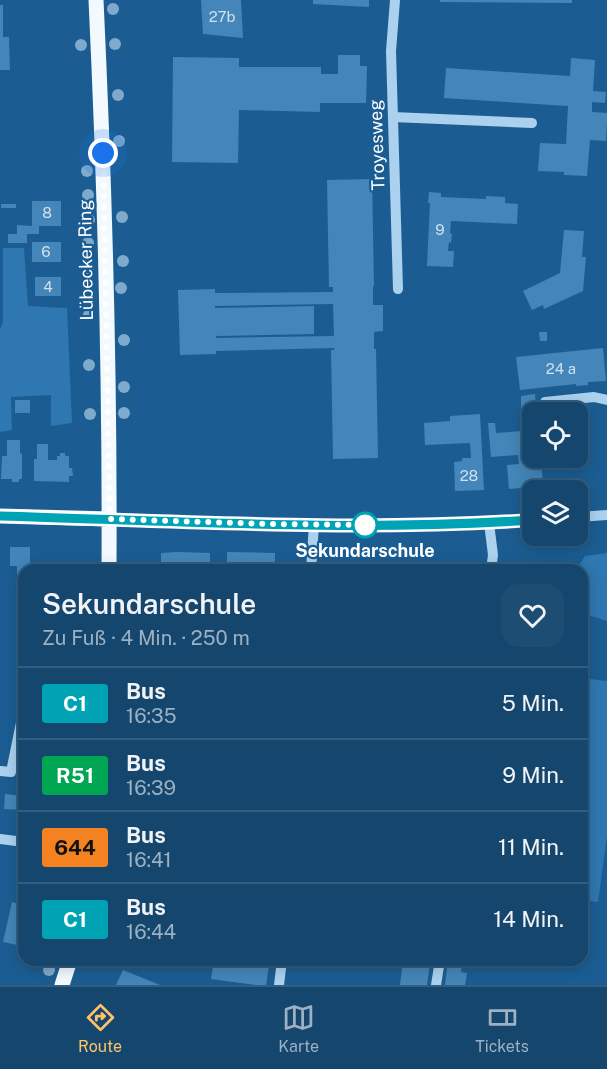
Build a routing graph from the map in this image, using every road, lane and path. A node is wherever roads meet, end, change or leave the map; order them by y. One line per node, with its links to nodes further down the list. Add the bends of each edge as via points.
1 (96, 0): 11 (main road, Lübecker Ring)
2 (395, 0): 3 (street, Troyesweg, via 391,51)
3 (393, 117): 4 (street); 5 (street, Troyesweg)
4 (532, 123)
5 (398, 289)
6 (607, 400): 7 (street)
7 (545, 402)
8 (607, 505): 9 (street)
9 (602, 515)
10 (0, 516): 11 (main road)
11 (110, 519): 14 (street); 15 (main road, Lübecker Ring)
12 (522, 521): 13 (street)
13 (489, 523): 14 (street); 17 (street)
14 (314, 524): 16 (street)
15 (110, 564)
16 (311, 564)
17 (492, 564)
18 (18, 738): 19 (street, via 11,772)
19 (0, 771)
20 (0, 839): 21 (street)
21 (18, 841)
22 (68, 966): 25 (main road)
23 (281, 966): 26 (street)
24 (439, 966): 27 (street)
25 (62, 985)
26 (279, 985)
27 (436, 985)

